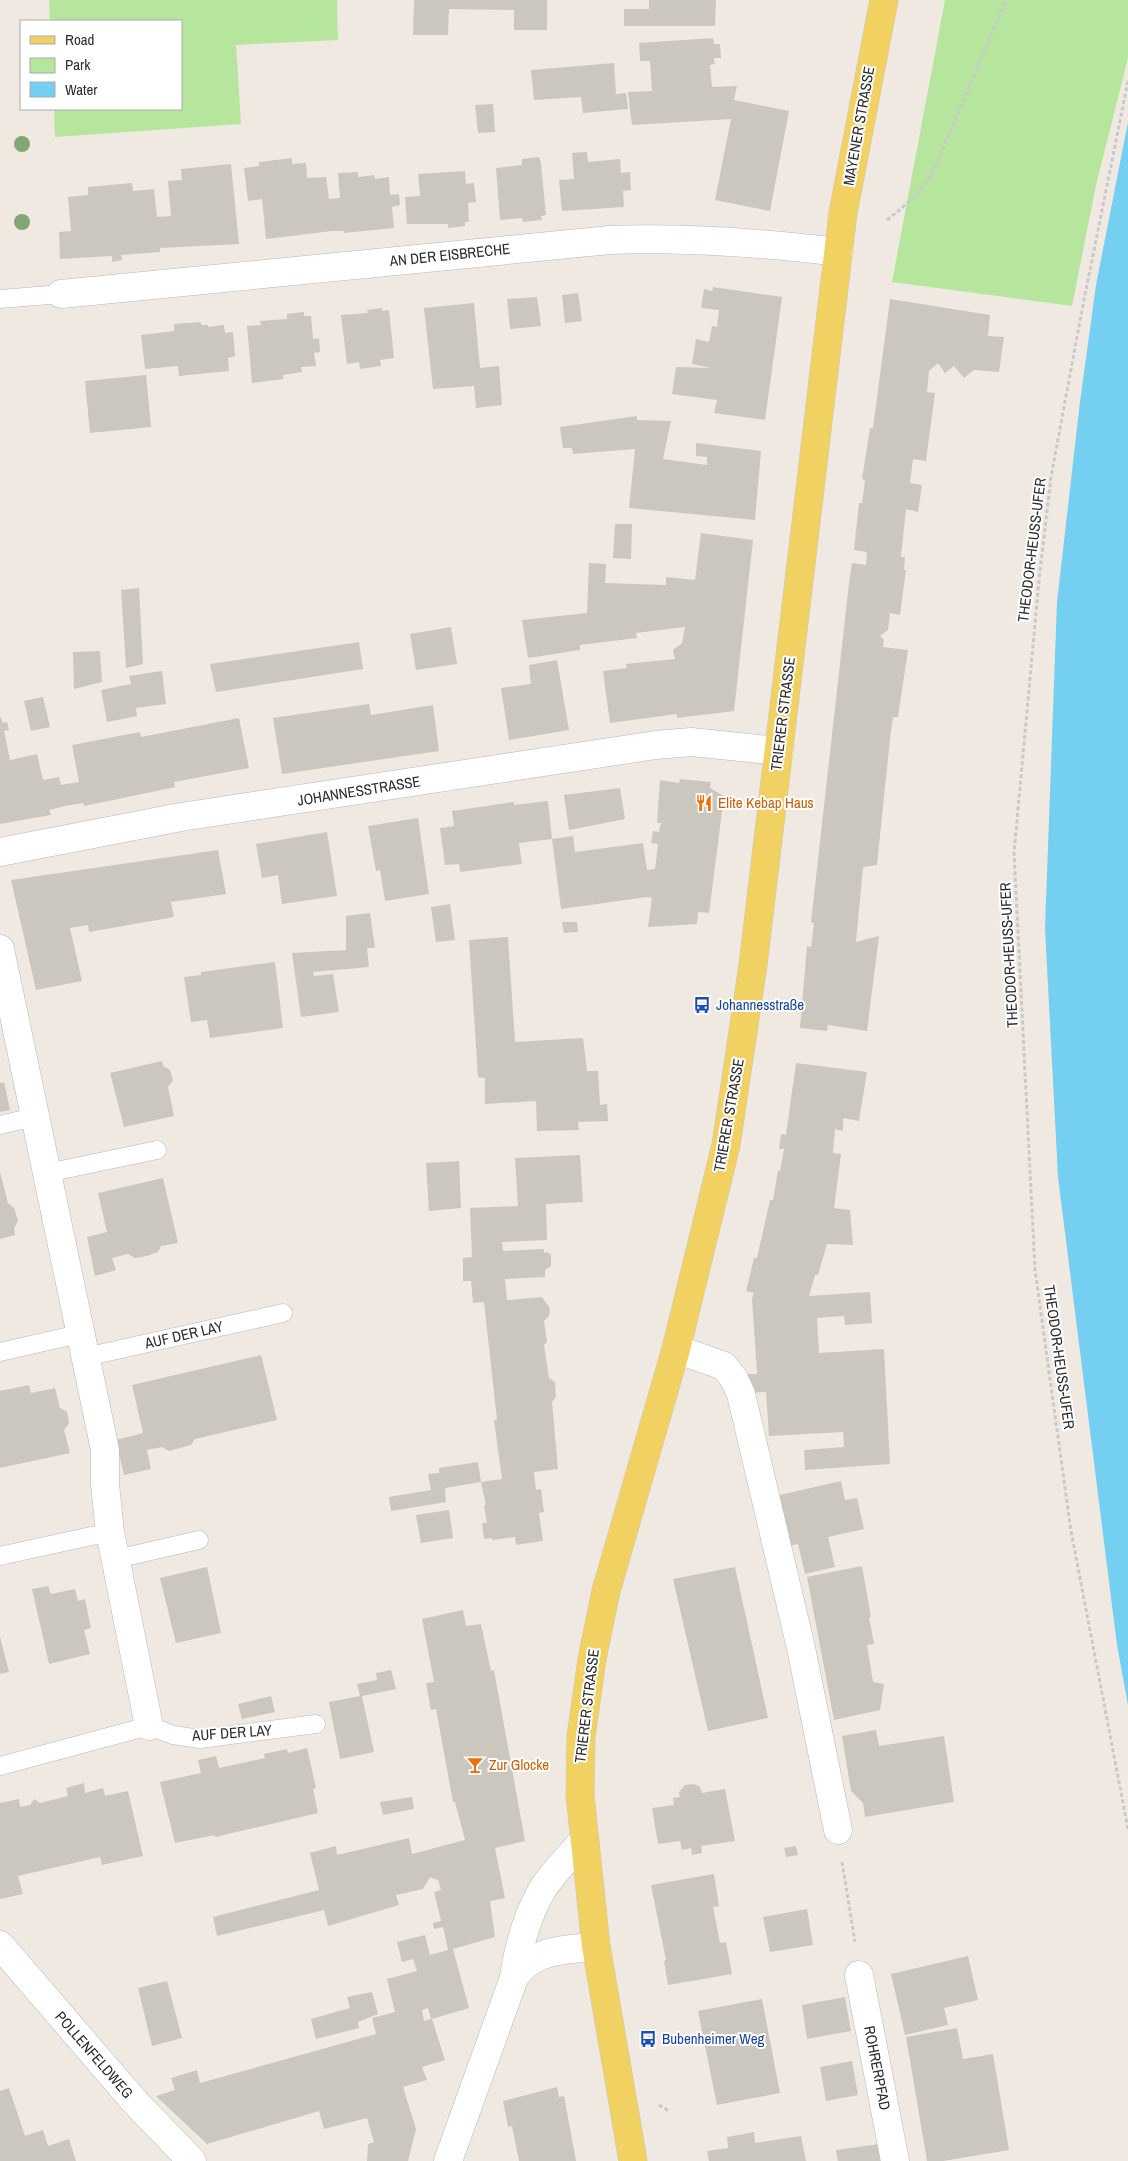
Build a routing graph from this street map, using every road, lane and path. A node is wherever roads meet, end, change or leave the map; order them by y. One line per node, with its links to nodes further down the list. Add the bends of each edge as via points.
1 (884, 0): 5 (main road, MAYENER STRASSE, via 854,150)
2 (1006, 0): 4 (path, via 934,170 910,202)
3 (1128, 81): 26 (path, THEODOR-HEUSS-UFER, via 1051,477 1014,853 1035,1270 1071,1531)
4 (887, 220)
5 (839, 252): 6 (street, AN DER EISBRECHE, via 722,240 610,240); 8 (main road, TRIERER STRASSE)
6 (61, 294): 7 (lane)
7 (0, 299)
8 (779, 751): 9 (street, JOHANNESSTRASSE, via 691,742 656,745 181,817); 17 (main road, TRIERER STRASSE, via 753,966 726,1145)
9 (0, 852)
10 (0, 949): 11 (street)
11 (34, 1117): 12 (lane); 14 (street)
12 (0, 1125)
13 (157, 1150): 14 (lane)
14 (47, 1173): 16 (street)
15 (283, 1313): 16 (lane, AUF DER LAY)
16 (82, 1346): 18 (lane, AUF DER LAY); 19 (street, via 105,1450 104,1484)
17 (676, 1349): 27 (street, via 724,1366 741,1394 801,1648); 28 (main road, TRIERER STRASSE, via 598,1624 581,1737 580,1795)
18 (0, 1352)
19 (110, 1532): 21 (lane); 22 (street)
20 (199, 1540): 22 (lane)
21 (0, 1556)
22 (116, 1558): 24 (street)
23 (316, 1724): 24 (lane, AUF DER LAY, via 200,1739 173,1735)
24 (150, 1726): 25 (lane)
25 (0, 1766)
26 (1128, 1829)
27 (838, 1830): 31 (path)
28 (584, 1840): 30 (main road, TRIERER STRASSE); 32 (street, via 542,1891 518,1950)
29 (0, 1945): 37 (street, POLLENFELDWEG, via 135,2102)
30 (596, 1946): 32 (street, via 541,1955 522,1965); 39 (main road, TRIERER STRASSE)
31 (860, 1975): 40 (street, ROHRERPFAD)
32 (514, 1978): 38 (street)
33 (656, 2028): 34 (path)
34 (648, 2040)
35 (659, 2105): 36 (path)
36 (669, 2111)
37 (192, 2161)
38 (448, 2161)
39 (633, 2161)
40 (895, 2161)

